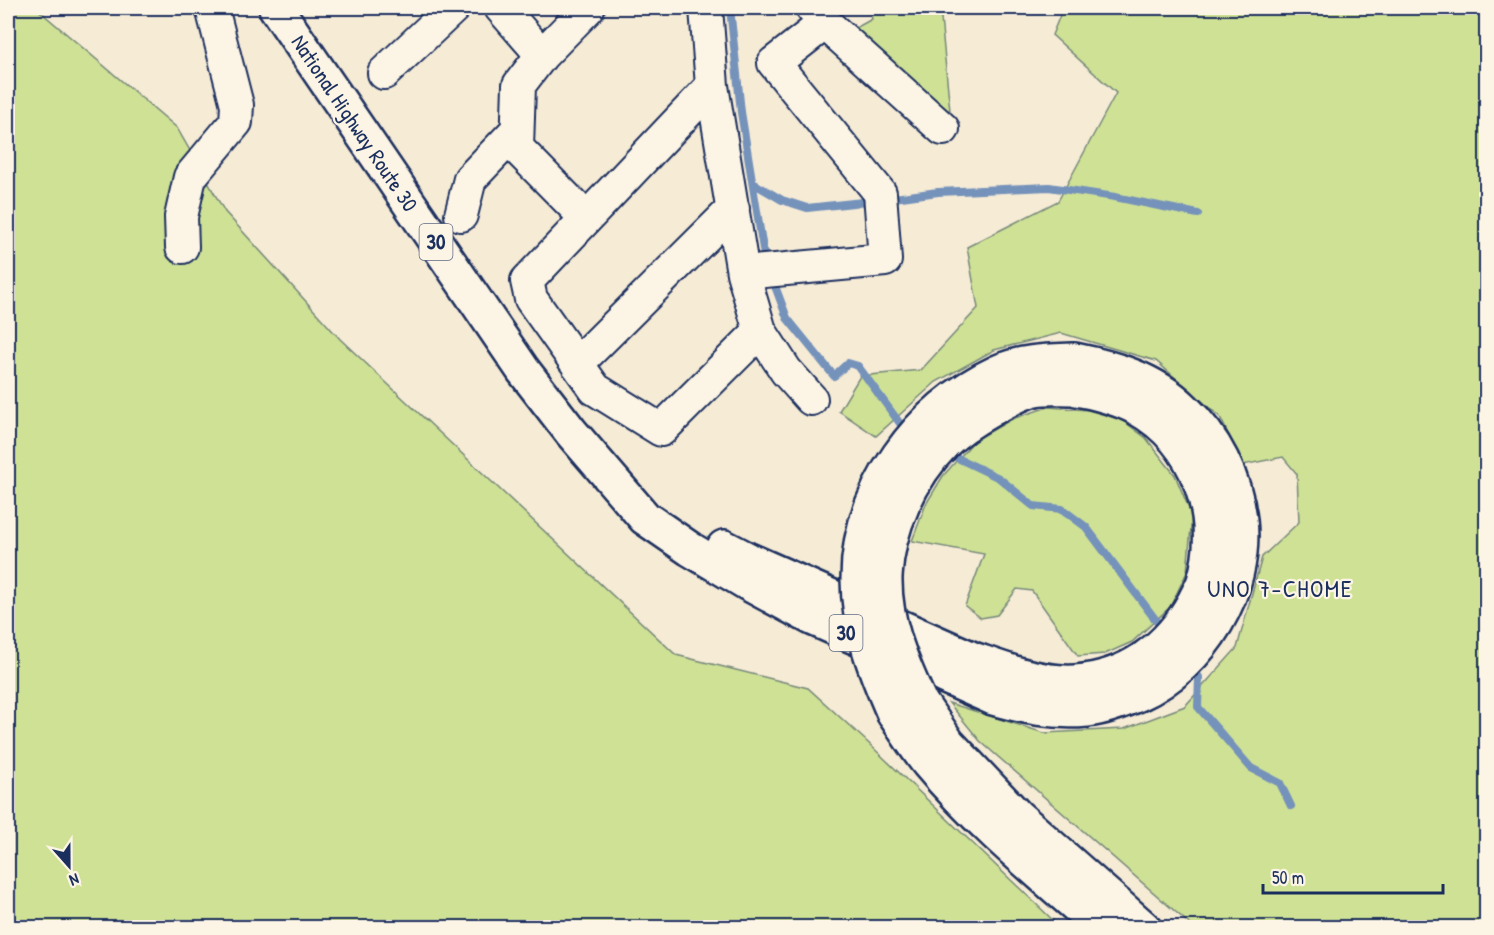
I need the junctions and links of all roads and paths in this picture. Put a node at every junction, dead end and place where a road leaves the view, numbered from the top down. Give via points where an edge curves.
1 (212, 8) edge
2 (276, 8) edge
3 (453, 8) edge
4 (501, 8) edge
5 (588, 8) edge
6 (706, 8) edge
7 (819, 15) edge
8 (542, 55) junction
9 (384, 73) dead end
10 (712, 86) junction
11 (943, 129) dead end
12 (517, 130) junction
13 (733, 208) junction
14 (461, 215) dead end
15 (586, 219) junction
16 (182, 247) dead end
17 (761, 271) junction
18 (760, 331) junction
19 (577, 364) junction
20 (1073, 374) junction
21 (811, 399) dead end
22 (1112, 689) junction
23 (907, 707) junction
24 (1102, 927) edge
25 (1144, 927) edge

1 - 16 street via 237,105 236,122 190,177 181,217
2 - 22 highway, National Highway Route 30 / 30 via 523,370 605,470 749,560 973,659 1009,672
3 - 9 street
4 - 8 street
5 - 8 street
6 - 10 street
7 - 11 street
7 - 17 street via 774,63 880,198 885,260
8 - 12 street via 519,85
10 - 13 street
10 - 15 street
12 - 14 street via 470,179
12 - 15 street via 517,148
13 - 17 street
13 - 19 street
15 - 19 street via 527,281 531,299
17 - 18 street
18 - 19 street via 661,430 595,389
18 - 21 street via 786,371
20 - 22 highway, National Highway Route 30 / 30 via 1102,394 1137,407 1179,443 1194,466 1210,523 1203,583 1186,616 1163,645 1130,667
20 - 22 highway, National Highway Route 30 / 30 via 1109,367 1138,378 1183,407 1220,454 1240,521 1239,556 1232,585 1220,616 1201,646 1179,669 1151,688
20 - 23 highway, National Highway Route 30 / 30, bridge via 1005,401 970,421 923,468 905,500 892,536 885,577 889,620 903,665
23 - 24 highway, National Highway Route 30 / 30 via 927,761 1003,842
23 - 25 highway, National Highway Route 30 / 30 via 948,743 1018,817

